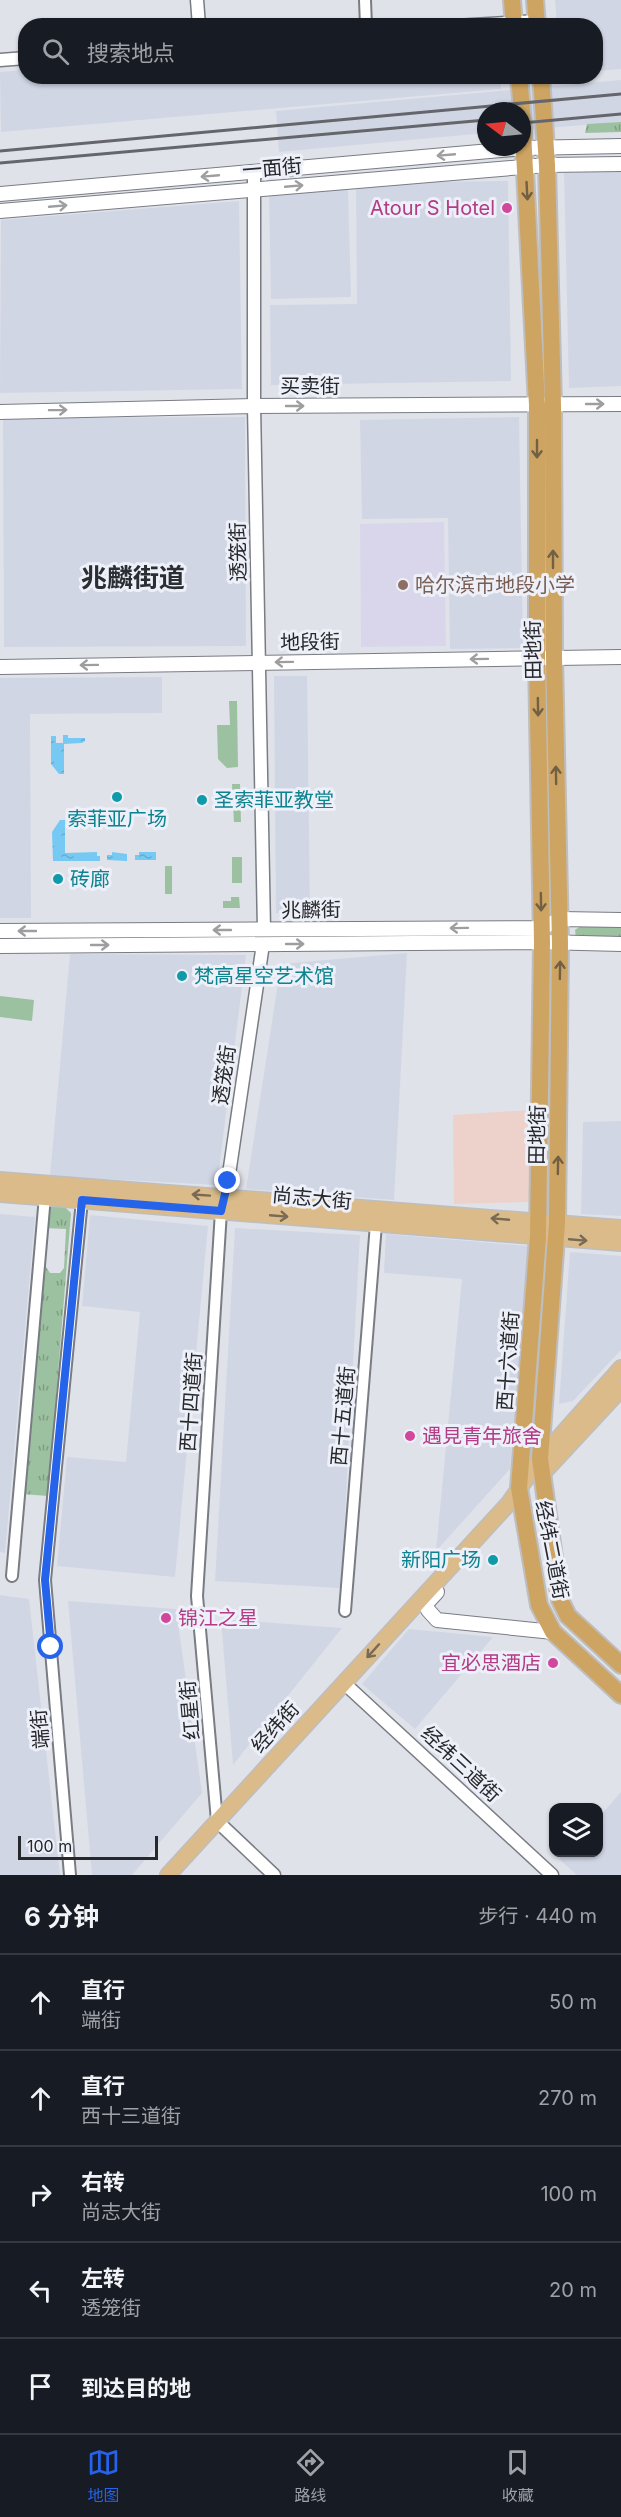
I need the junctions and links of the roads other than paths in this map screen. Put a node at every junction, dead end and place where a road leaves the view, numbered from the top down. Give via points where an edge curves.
1 (197, 0) edge
2 (364, 0) edge
3 (512, 0) edge
4 (535, 0) edge
5 (198, 18) edge
6 (365, 18) edge
7 (514, 18) edge
8 (537, 18) edge
9 (18, 59) edge
10 (0, 60) edge
11 (520, 84) edge
12 (542, 84) edge
13 (521, 102) edge
14 (621, 146) edge
15 (546, 147) junction
16 (531, 148) edge
17 (477, 152) edge
18 (525, 156) edge
19 (621, 164) edge
20 (547, 165) junction
21 (526, 167) junction
22 (254, 172) junction
23 (254, 189) junction
24 (0, 194) edge
25 (0, 211) edge
26 (621, 404) edge
27 (545, 405) junction
28 (254, 406) junction
29 (0, 412) edge
30 (621, 657) edge
31 (545, 658) junction
32 (260, 662) junction
33 (0, 667) edge
34 (560, 919) junction
35 (621, 920) edge
36 (0, 931) edge
37 (542, 935) junction
38 (263, 937) junction
39 (561, 944) junction
40 (621, 944) edge
41 (0, 946) edge
42 (0, 1180) edge
43 (0, 1194) edge
44 (45, 1196) junction
45 (82, 1200) junction
46 (222, 1204) junction
47 (376, 1224) junction
48 (621, 1228) edge
49 (539, 1229) junction
50 (556, 1231) junction
51 (621, 1243) edge
52 (621, 1368) edge
53 (621, 1389) edge
54 (541, 1466) junction
55 (519, 1488) junction
56 (508, 1503) junction
57 (12, 1576) dead end
58 (197, 1596) joint
59 (345, 1611) dead end
60 (552, 1632) junction
61 (621, 1665) edge
62 (344, 1683) junction
63 (621, 1695) edge
64 (217, 1821) junction
65 (70, 1875) edge
66 (168, 1875) edge
67 (274, 1875) edge
68 (552, 1875) edge

1 - 5 street
2 - 6 street
3 - 7 highway
4 - 8 highway
9 - 10 street
11 - 13 highway, 田地街
12 - 15 highway, 田地街
14 - 15 main road, 一面街
15 - 16 main road, 一面街
15 - 20 highway, 田地街
17 -> 22 main road, 一面街
18 - 21 highway, 田地街
19 - 20 main road, 一面街
20 - 21 main road, 一面街
20 - 27 highway, 田地街
23 -> 21 main road, 一面街
21 -> 27 highway, 田地街
22 - 23 street, 透笼街
22 -> 24 main road, 一面街
25 -> 23 main road, 一面街
23 - 28 street, 透笼街
27 -> 26 main road, 买卖街
28 -> 27 main road, 买卖街
27 - 31 highway, 田地街
29 -> 28 main road, 买卖街
28 - 32 street, 透笼街
30 - 31 main road, 地段街
31 -> 32 main road, 地段街
34 -> 31 highway, 田地街
31 -> 37 highway, 田地街
32 -> 33 main road, 地段街
32 - 38 street, 透笼街
34 - 35 main road, 兆麟街
34 - 37 main road, 兆麟街
34 - 39 highway, 田地街
38 -> 36 main road, 兆麟街
37 - 38 main road, 兆麟街
37 - 39 main road, 兆麟街
37 - 49 highway, 田地街
41 -> 38 main road, 兆麟街
38 - 46 street, 透笼街
39 - 40 main road, 兆麟街
50 -> 39 highway, 田地街
46 -> 42 main road, 尚志大街
43 - 44 main road, 尚志大街
44 - 45 main road, 尚志大街
44 - 57 street
45 - 46 main road, 尚志大街
45 - 65 street, 端街 via 45,1580
46 -> 47 main road, 尚志大街
49 -> 46 main road, 尚志大街
46 - 58 street, 西十四道街
47 - 49 main road, 尚志大街
47 - 59 street, 西十五道街
48 - 50 main road, 尚志大街
49 - 50 main road, 尚志大街
49 - 55 highway, 西十六道街
50 -> 51 main road, 尚志大街
50 - 54 highway, 西十六道街
52 - 54 main road
53 - 54 main road
54 - 55 main road, 经纬街
54 - 61 highway, 经纬二道街 via 560,1600 568,1616
55 - 56 main road, 经纬街
55 - 60 highway, 经纬二道街 via 539,1605
56 - 60 main road via 507,1514 426,1604 428,1610 437,1620
56 -> 62 main road, 经纬街
58 - 64 street, 红星街
60 - 63 highway, 经纬二道街
62 - 64 main road, 经纬街
62 - 68 street, 经纬三道街
64 - 66 main road, 经纬街
64 - 67 street

